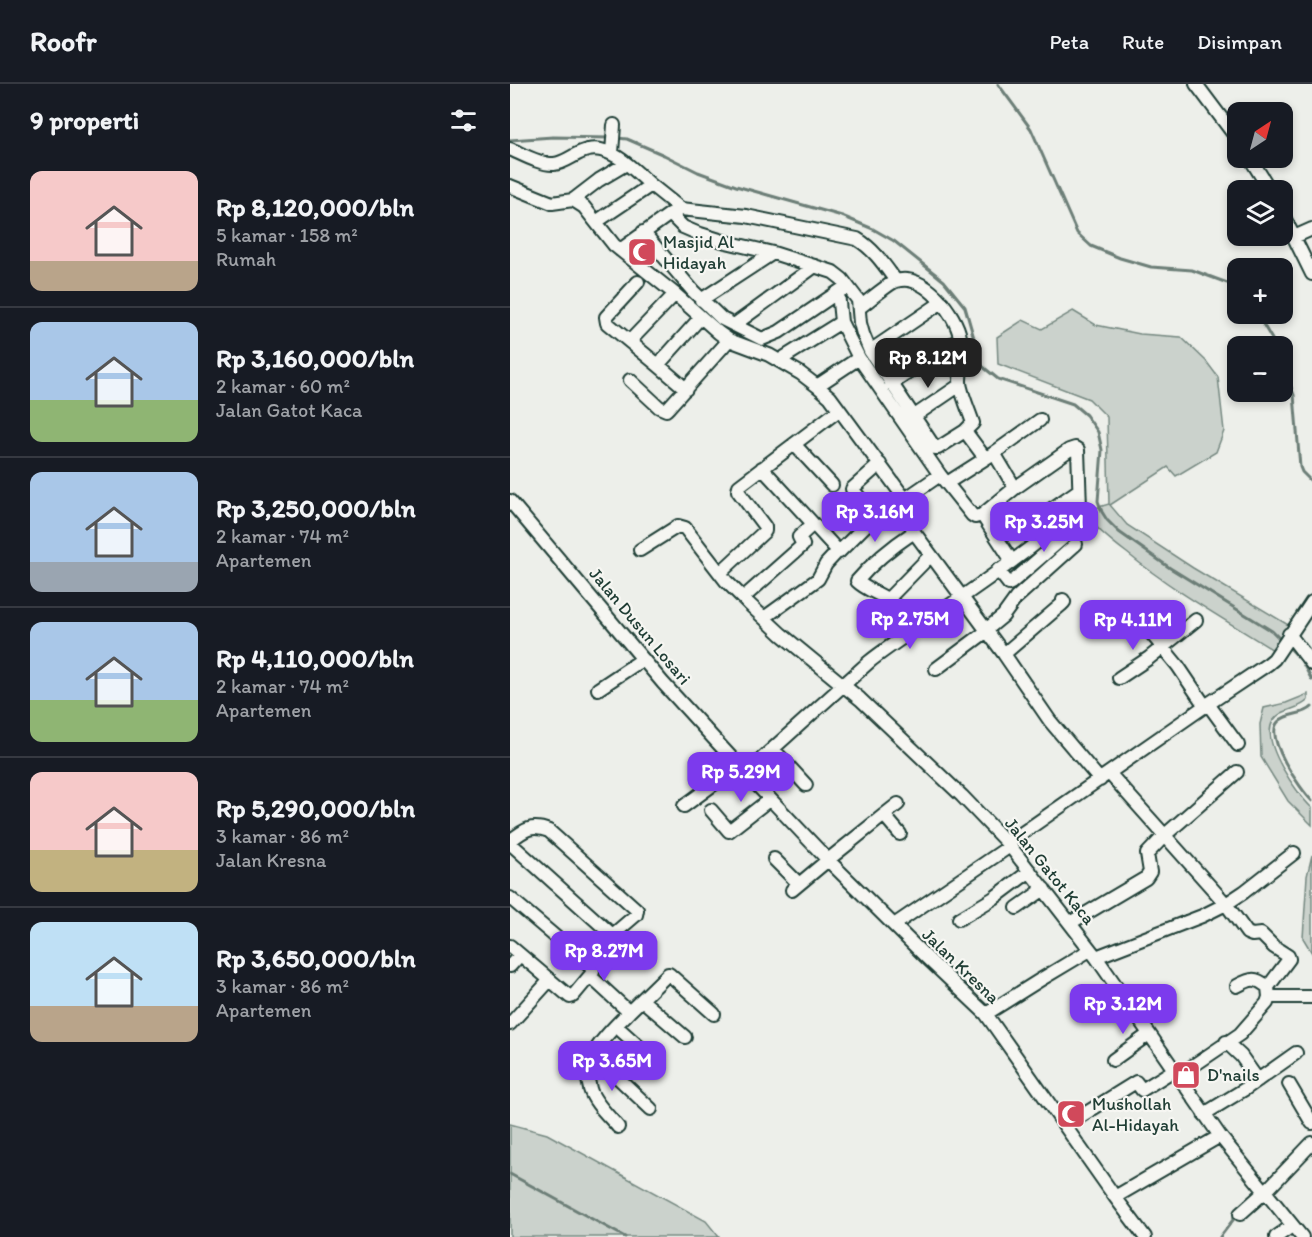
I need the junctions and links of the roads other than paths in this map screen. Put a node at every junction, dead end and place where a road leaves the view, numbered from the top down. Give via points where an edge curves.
1 (1196, 84) edge
2 (1227, 125) edge
3 (614, 128) dead end
4 (510, 149) edge
5 (612, 150) junction
6 (626, 164) junction
7 (651, 185) junction
8 (510, 186) edge
9 (573, 200) junction
10 (676, 212) junction
11 (596, 222) junction
12 (1312, 228) edge
13 (643, 232) junction
14 (1294, 237) joint
15 (620, 250) junction
16 (773, 253) junction
17 (815, 266) junction
18 (1312, 274) edge
19 (896, 281) junction
20 (638, 282) dead end
21 (843, 289) junction
22 (675, 294) junction
23 (701, 300) junction
24 (942, 302) junction
25 (859, 308) junction
26 (701, 317) junction
27 (841, 322) junction
28 (734, 325) junction
29 (960, 339) junction
30 (729, 340) junction
31 (630, 341) junction
32 (870, 351) junction
33 (859, 358) junction
34 (780, 360) junction
35 (658, 364) junction
36 (630, 380) dead end
37 (891, 384) junction
38 (960, 385) junction
39 (818, 386) junction
40 (686, 389) junction
41 (839, 410) junction
42 (913, 417) junction
43 (1040, 420) dead end
44 (965, 431) junction
45 (794, 444) junction
46 (989, 455) junction
47 (880, 464) junction
48 (762, 468) junction
49 (944, 479) junction
50 (832, 485) dead end
51 (1015, 488) junction
52 (1078, 490) junction
53 (905, 499) junction
54 (510, 501) edge
55 (999, 501) junction
56 (982, 515) junction
57 (1062, 522) junction
58 (813, 524) junction
59 (914, 532) junction
60 (1076, 544) dead end
61 (640, 550) dead end
62 (838, 551) junction
63 (931, 555) junction
64 (1012, 561) junction
65 (998, 570) junction
66 (720, 573) junction
67 (962, 596) junction
68 (743, 598) junction
69 (888, 600) junction
70 (1063, 600) dead end
71 (1312, 604) edge
72 (764, 618) junction
73 (1196, 620) dead end
74 (1141, 621) dead end
75 (914, 630) junction
76 (986, 630) junction
77 (1288, 636) junction
78 (1163, 647) junction
79 (1004, 654) junction
80 (644, 659) junction
81 (1312, 664) edge
82 (936, 669) dead end
83 (1119, 678) dead end
84 (843, 685) junction
85 (598, 689) dead end
86 (1207, 705) junction
87 (1238, 745) dead end
88 (772, 749) junction
89 (742, 769) junction
90 (1237, 771) dead end
91 (1104, 777) junction
92 (806, 785) dead end
93 (770, 799) junction
94 (898, 804) dead end
95 (684, 806) dead end
96 (711, 810) dead end
97 (884, 815) junction
98 (900, 834) dead end
99 (1165, 835) junction
100 (510, 842) edge
101 (1009, 845) junction
102 (1294, 853) dead end
103 (774, 859) dead end
104 (828, 860) junction
105 (1030, 871) junction
106 (1044, 889) junction
107 (510, 898) edge
108 (1226, 904) junction
109 (1017, 908) dead end
110 (959, 919) dead end
111 (1070, 923) junction
112 (894, 925) junction
113 (515, 951) edge
114 (1093, 954) junction
115 (510, 966) edge
116 (590, 976) junction
117 (549, 981) junction
118 (1237, 986) dead end
119 (1269, 992) junction
120 (1312, 997) edge
121 (642, 1000) junction
122 (629, 1012) junction
123 (714, 1014) dead end
124 (986, 1014) junction
125 (510, 1024) edge
126 (616, 1026) junction
127 (1149, 1034) junction
128 (685, 1037) dead end
129 (1226, 1042) junction
130 (1296, 1053) dead end
131 (593, 1054) junction
132 (1113, 1060) dead end
133 (655, 1061) dead end
134 (1176, 1073) junction
135 (1258, 1080) junction
136 (1289, 1084) dead end
137 (651, 1108) dead end
138 (1204, 1114) junction
139 (1312, 1123) edge
140 (1065, 1126) junction
141 (618, 1127) dead end
142 (1220, 1136) junction
143 (1312, 1143) edge
144 (1264, 1190) junction
145 (1114, 1197) junction
146 (1240, 1214) dead end
147 (1292, 1226) junction
148 (1144, 1237) edge
149 (1276, 1237) edge
150 (1302, 1237) edge

1 - 2 street
3 - 5 street
4 - 5 street via 551,165 588,150
5 - 6 street
6 - 7 street
6 - 9 street
7 - 10 street
7 - 11 street
8 - 9 street via 552,203
9 - 11 street
10 - 13 street
10 - 16 street via 683,227 697,233
10 - 19 street via 746,216 857,239 875,253
11 - 15 street
12 - 14 street
13 - 15 street
13 - 23 street
14 - 18 street
15 - 22 street
16 - 17 street
16 - 23 street
17 - 21 street via 833,272
17 - 28 street
19 - 24 street via 917,283
19 - 25 street
20 - 31 street via 605,320
21 - 25 street via 858,300
21 - 27 street
21 - 28 street via 762,339
22 - 26 street
22 - 31 street
23 - 28 street
24 - 29 street
24 - 32 street
25 - 32 street
26 - 30 street
26 - 35 street
27 - 33 street
27 - 34 street
29 - 37 street
29 - 38 street
30 - 34 street
30 - 40 street
31 - 35 street
32 - 37 street
33 - 39 street
33 - 49 street
34 - 39 street
35 - 40 street
36 - 40 street via 666,410
37 - 42 street
38 - 42 street
38 - 44 street via 973,423
39 - 41 street
41 - 45 street
41 - 47 street
42 - 44 street via 935,448
43 - 46 street
44 - 46 street
45 - 48 street
45 - 50 street
46 - 49 street
46 - 51 street
47 - 53 street
47 - 62 street via 852,489 875,516
48 - 58 street
48 - 66 street via 737,489 765,531
49 - 53 street
49 - 56 street via 972,515
51 - 52 street via 1074,448 1078,450
51 - 55 street
52 - 55 street via 1020,530
52 - 57 street via 1080,508
53 - 59 street via 904,510
54 - 80 street, Jalan Dusun Losari
55 - 56 street
56 - 64 street
57 - 64 street
57 - 65 street via 1070,532 1011,583
58 - 62 street
58 - 68 street via 799,537 803,544
59 - 63 street
59 - 69 street via 857,580
60 - 76 street
61 - 66 street, Jalan Gatot Kaca via 681,525
62 - 72 street via 818,579
63 - 67 street
63 - 69 street
64 - 65 street
65 - 67 street
66 - 68 street, Jalan Gatot Kaca
67 - 75 street
67 - 76 street
68 - 72 street, Jalan Gatot Kaca
69 - 75 street
70 - 79 street
71 - 77 street
72 - 84 street, Jalan Gatot Kaca
73 - 78 street
74 - 78 street
75 - 84 street
76 - 79 street
76 - 82 street
77 - 81 street
77 - 86 street via 1274,659
78 - 83 street
78 - 86 street
79 - 91 street via 1050,721
80 - 85 street
80 - 89 street, Jalan Dusun Losari
84 - 88 street
84 - 101 street, Jalan Gatot Kaca
86 - 87 street
86 - 91 street
88 - 89 street
88 - 92 street
89 - 93 street, Jalan Kresna
89 - 95 street
90 - 99 street
91 - 99 street
91 - 101 street
93 - 96 street via 729,831
93 - 104 street, Jalan Kresna
94 - 97 street
97 - 98 street
97 - 104 street
99 - 108 street
99 - 111 street via 1147,854 1146,878
100 - 100 street via 610,933 636,915 637,910 549,831 532,828
101 - 105 street, Jalan Gatot Kaca
101 - 112 street
102 - 108 street
103 - 104 street via 796,887
104 - 112 street, Jalan Kresna
105 - 106 street, Jalan Gatot Kaca
105 - 110 street
106 - 109 street
106 - 111 street, Jalan Gatot Kaca
107 - 116 street via 593,969
108 - 114 street
108 - 119 street via 1247,933 1261,934 1288,956
111 - 114 street, Jalan Gatot Kaca
112 - 124 street, Jalan Kresna
113 - 115 street
113 - 117 street
114 - 124 street via 1040,980
114 - 127 street, Jalan Gatot Kaca
116 - 117 street via 572,997
116 - 122 street
117 - 125 street
118 - 119 street via 1254,979
119 - 120 street
119 - 129 street via 1260,1012
121 - 122 street
121 - 123 street via 669,974
121 - 128 street
122 - 126 street
124 - 140 street, Jalan Kresna
126 - 131 street
126 - 133 street
127 - 132 street
127 - 134 street, Jalan Gatot Kaca
129 - 134 street
129 - 135 street
130 - 135 street
131 - 137 street
131 - 141 street via 588,1073 590,1090
134 - 138 street, Jalan Gatot Kaca
134 - 140 street via 1142,1090 1136,1082
135 - 138 street
136 - 139 street
138 - 142 street, Jalan Gatot Kaca
140 - 145 street, Jalan Kresna
142 - 144 street, Jalan Gatot Kaca
142 - 145 street
143 - 144 street
144 - 146 street
144 - 147 street, Jalan Gatot Kaca
145 - 148 street, Jalan Kresna
147 - 149 street
147 - 150 street, Jalan Gatot Kaca

